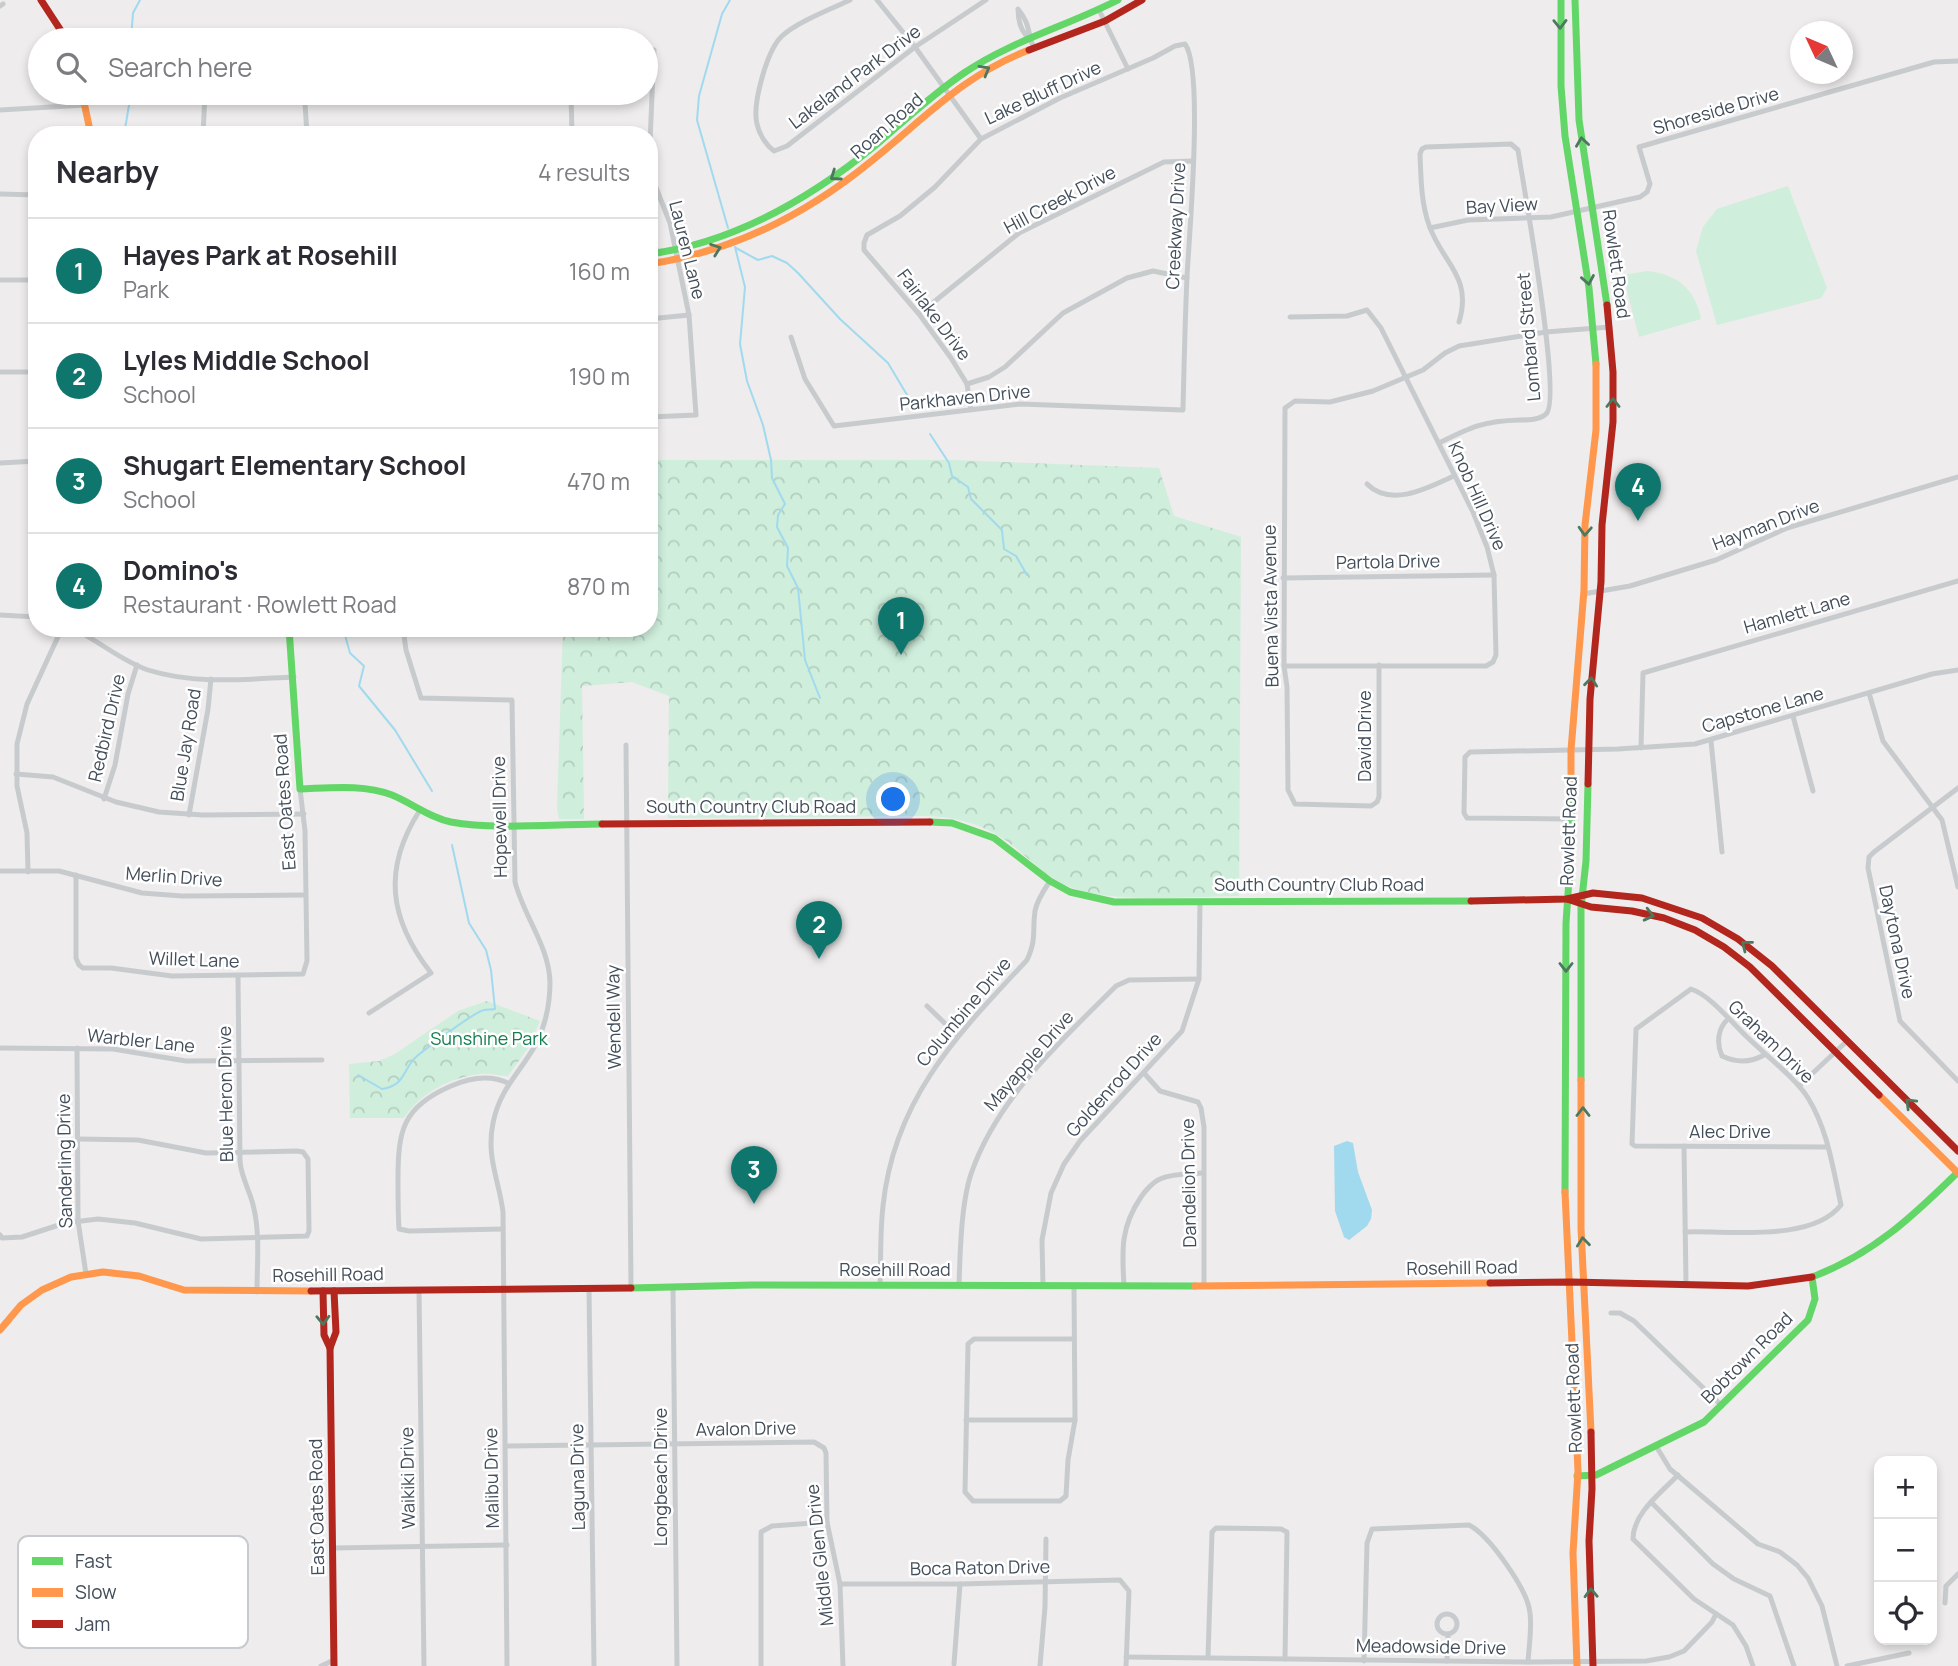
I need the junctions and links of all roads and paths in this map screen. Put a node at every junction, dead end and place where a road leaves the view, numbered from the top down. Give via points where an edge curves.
1 (41, 0) edge
2 (849, 0) edge
3 (877, 0) edge
4 (986, 0) edge
5 (1014, 0) edge
6 (1118, 0) edge
7 (1142, 0) edge
8 (1561, 0) edge
9 (1575, 0) edge
10 (1099, 10) junction
11 (1105, 21) junction
12 (59, 28) edge
13 (1030, 39) junction
14 (1185, 44) joint
15 (915, 47) junction
16 (1034, 49) junction
17 (1958, 61) edge
18 (1128, 69) junction
19 (1577, 85) junction
20 (1561, 86) junction
21 (947, 90) junction
22 (71, 105) edge
23 (85, 105) edge
24 (204, 105) edge
25 (305, 105) edge
26 (571, 105) edge
27 (652, 105) edge
28 (0, 110) edge
29 (89, 126) edge
30 (203, 126) edge
31 (306, 126) edge
32 (572, 126) edge
33 (651, 126) edge
34 (981, 139) junction
35 (1194, 161) junction
36 (658, 193) edge
37 (0, 194) edge
38 (28, 195) edge
39 (1592, 209) junction
40 (1576, 213) junction
41 (1529, 220) junction
42 (1430, 228) junction
43 (864, 243) joint
44 (675, 251) junction
45 (658, 253) edge
46 (677, 261) junction
47 (658, 263) edge
48 (1187, 278) junction
49 (0, 280) edge
50 (28, 280) edge
51 (919, 314) junction
52 (689, 315) junction
53 (1290, 317) dead end
54 (658, 318) edge
55 (1459, 322) dead end
56 (1594, 327) junction
57 (1610, 327) junction
58 (1546, 332) junction
59 (791, 337) dead end
60 (0, 372) edge
61 (28, 372) edge
62 (1406, 378) junction
63 (967, 384) junction
64 (1183, 410) joint
65 (971, 411) junction
66 (658, 417) edge
67 (1612, 426) junction
68 (1596, 430) junction
69 (1439, 443) junction
70 (28, 461) edge
71 (0, 463) edge
72 (1454, 477) junction
73 (1958, 477) edge
74 (1367, 484) dead end
75 (1587, 509) junction
76 (1603, 510) junction
77 (1494, 575) junction
78 (1283, 578) junction
79 (1958, 580) edge
80 (1600, 593) junction
81 (1583, 594) junction
82 (0, 615) edge
83 (28, 617) edge
84 (58, 637) edge
85 (88, 637) edge
86 (290, 637) edge
87 (404, 637) edge
88 (137, 665) junction
89 (1379, 665) junction
90 (1283, 666) junction
91 (1958, 670) edge
92 (294, 677) junction
93 (211, 679) junction
94 (1869, 693) junction
95 (1793, 716) junction
96 (1711, 741) junction
97 (626, 745) dead end
98 (1640, 748) junction
99 (1572, 750) junction
100 (1587, 750) junction
101 (16, 774) junction
102 (1958, 788) edge
103 (300, 789) junction
104 (1813, 791) dead end
105 (104, 799) junction
106 (1291, 800) joint
107 (1932, 807) junction
108 (420, 810) junction
109 (303, 814) junction
110 (189, 815) junction
111 (1571, 819) junction
112 (626, 823) junction
113 (513, 825) junction
114 (1722, 852) dead end
115 (0, 871) edge
116 (28, 872) junction
117 (76, 875) junction
118 (1050, 881) junction
119 (1958, 887) edge
120 (1582, 892) junction
121 (305, 895) junction
122 (1567, 899) junction
123 (1200, 901) junction
124 (1581, 907) junction
125 (1766, 961) junction
126 (1755, 972) junction
127 (303, 974) joint
128 (238, 976) junction
129 (1199, 979) junction
130 (927, 1006) dead end
131 (369, 1013) dead end
132 (1728, 1019) junction
133 (958, 1036) junction
134 (1847, 1041) junction
135 (0, 1048) edge
136 (77, 1048) junction
137 (1836, 1051) junction
138 (1764, 1055) junction
139 (240, 1060) junction
140 (322, 1060) dead end
141 (1144, 1073) junction
142 (1958, 1081) edge
143 (508, 1083) junction
144 (1799, 1086) junction
145 (78, 1139) junction
146 (1632, 1144) joint
147 (1684, 1146) junction
148 (1829, 1147) junction
149 (1958, 1151) edge
150 (240, 1153) junction
151 (1958, 1172) edge
152 (1203, 1173) junction
153 (1566, 1180) junction
154 (1583, 1181) junction
155 (78, 1221) junction
156 (503, 1229) junction
157 (1685, 1232) junction
158 (0, 1234) edge
159 (257, 1237) junction
160 (86, 1274) junction
161 (1812, 1277) junction
162 (1571, 1282) junction
163 (1585, 1284) junction
164 (1686, 1284) junction
165 (880, 1286) junction
166 (959, 1286) junction
167 (1043, 1286) junction
168 (1074, 1286) junction
169 (1124, 1286) junction
170 (1204, 1286) junction
171 (631, 1288) junction
172 (674, 1288) junction
173 (504, 1289) junction
174 (589, 1289) junction
175 (419, 1290) junction
176 (334, 1291) junction
177 (257, 1292) junction
178 (323, 1292) junction
179 (1611, 1314) dead end
180 (0, 1330) edge
181 (1074, 1339) junction
182 (330, 1348) junction
183 (1722, 1406) junction
184 (966, 1420) junction
185 (1075, 1420) junction
186 (592, 1445) junction
187 (674, 1445) junction
188 (819, 1445) joint
189 (506, 1446) junction
190 (1656, 1446) junction
191 (1591, 1475) junction
192 (1678, 1475) junction
193 (1577, 1476) junction
194 (1651, 1503) junction
195 (827, 1522) junction
196 (1046, 1539) dead end
197 (507, 1545) junction
198 (423, 1546) junction
199 (333, 1548) junction
200 (1958, 1574) edge
201 (1046, 1581) junction
202 (840, 1584) junction
203 (960, 1584) junction
204 (1945, 1603) dead end
205 (1716, 1614) junction
206 (1448, 1634) dead end
207 (1909, 1653) dead end
208 (1126, 1657) junction
209 (1208, 1657) junction
210 (1285, 1659) junction
211 (1364, 1661) junction
212 (1447, 1661) junction
213 (1528, 1662) junction
214 (334, 1663) edge
215 (1593, 1663) edge
216 (1641, 1663) edge
217 (954, 1664) edge
218 (1577, 1664) edge
219 (321, 1666) edge
220 (424, 1666) edge
221 (507, 1666) edge
222 (594, 1666) edge
223 (677, 1666) edge
224 (761, 1666) edge
225 (843, 1666) edge
226 (1040, 1666) edge
227 (1126, 1666) edge
228 (1753, 1666) edge
229 (1794, 1666) edge
230 (1837, 1666) edge
231 (1847, 1666) edge

1 - 12 street
2 - 15 street, Lakeland Park Drive via 781,37 767,62 757,124 774,151 787,146
3 - 15 street
4 - 15 street, Lakeland Park Drive
5 - 13 street via 1026,18
6 - 10 street, Roan Road
7 - 11 street, Roan Road
8 -> 20 street, Rowlett Road
9 - 19 street, Rowlett Road
10 - 11 street
10 - 13 street, Roan Road
11 - 16 street, Roan Road
11 - 18 street
13 - 16 street
13 - 21 street, Roan Road via 989,56
14 - 18 street, Lake Bluff Drive
14 - 35 street, Creekway Drive via 1193,73
15 - 21 street
21 -> 16 street, Roan Road
17 - 39 street, Shoreside Drive via 1934,62 1639,147 1650,184 1647,192
18 - 34 street, Lake Bluff Drive
19 - 20 street
39 -> 19 street, Rowlett Road
20 - 40 street, Rowlett Road
21 - 34 street
21 -> 44 street, Roan Road via 823,184 744,227
46 -> 21 street, Roan Road via 724,246 810,205 870,163
22 - 28 street
23 - 29 street
24 - 30 street
25 - 31 street
26 - 32 street
27 - 33 street, Lauren Lane
34 - 43 street, Lake Bluff Drive via 935,187 900,216 867,235
35 - 48 street, Creekway Drive
35 - 51 street, Hill Creek Drive via 1164,162 1019,233
36 - 44 street, Lauren Lane
37 - 38 street
39 - 40 street, Shoreside Drive
39 - 57 street, Rowlett Road
40 - 41 street, Bay View
40 -> 56 street, Rowlett Road
41 - 42 street, Bay View via 1468,220
41 - 42 street, Lombard Street via 1515,146 1426,147 1422,149 1421,176
41 - 58 street, Lombard Street
42 - 55 street via 1461,283 1464,306
43 - 51 street, Fairlake Drive via 864,250
44 - 45 street, Roan Road
44 - 46 street, Lauren Lane
46 - 47 street, Roan Road
46 - 52 street, Lauren Lane
48 - 63 street via 1153,271 1127,278 1063,313 1005,367
48 - 64 street, Creekway Drive
49 - 50 street
51 - 63 street, Fairlake Drive
52 - 54 street
52 - 66 street, Lauren Lane via 696,415
53 - 62 street, Knob Hill Drive via 1347,316 1367,310
56 - 57 street
56 - 58 street
56 - 68 street, Rowlett Road
67 -> 57 street, Rowlett Road
58 - 62 street via 1459,346
58 - 69 street, Lombard Street via 1552,396 1546,415 1483,423
59 - 65 street, Parkhaven Drive via 805,379 834,426
60 - 61 street
62 - 69 street, Knob Hill Drive
62 - 78 street, Buena Vista Avenue via 1345,399 1295,401 1284,411
63 - 65 street, Fairlake Drive
64 - 65 street, Parkhaven Drive via 1020,404
67 - 68 street
67 - 76 street, Rowlett Road
68 - 75 street, Rowlett Road
69 - 72 street, Knob Hill Drive
70 - 71 street
72 - 74 street via 1426,489 1389,496
72 - 77 street, Knob Hill Drive via 1487,547
73 - 80 street, Hayman Drive via 1787,528 1724,558
75 - 76 street
75 -> 81 street, Rowlett Road
76 - 80 street, Rowlett Road
77 - 78 street, Partola Drive
77 - 89 street, Knob Hill Drive via 1493,662 1486,667
78 - 90 street, Buena Vista Avenue
79 - 98 street, Hamlett Lane via 1643,673
80 - 81 street, Hayman Drive
100 -> 80 street, Rowlett Road
81 - 99 street, Rowlett Road
82 - 83 street
84 - 101 street via 22,717
85 - 88 street
86 - 92 street, East Oates Road
87 - 113 street, Hopewell Drive via 421,698 512,700
88 - 93 street via 174,676
88 - 105 street, Redbird Drive
89 - 90 street, Knob Hill Drive
89 - 106 street, David Drive via 1377,802 1340,806
90 - 106 street, Buena Vista Avenue
91 - 94 street, Capstone Lane
92 - 93 street
92 - 103 street, East Oates Road
93 - 110 street, Blue Jay Road
94 - 95 street, Capstone Lane
94 - 107 street via 1883,741
95 - 96 street, Capstone Lane
95 - 104 street
96 - 98 street, Capstone Lane
96 - 114 street
97 - 112 street, Wendell Way
98 - 100 street, Capstone Lane
99 - 100 street, Capstone Lane
99 - 111 street, Rowlett Road
99 - 111 street, Capstone Lane via 1470,752 1465,757 1464,813 1467,818
100 - 120 street, Rowlett Road
101 - 105 street via 53,777
101 - 116 street via 27,833
102 - 107 street
103 - 108 street, South Country Club Road via 362,788 392,795
103 - 109 street, East Oates Road
105 - 110 street
107 - 119 street via 1947,834
107 - 142 street, Daytona Drive via 1874,852 1868,868 1900,1021
108 - 113 street, South Country Club Road via 467,825
108 - 131 street via 402,843 394,888 407,937 431,973
109 - 110 street
109 - 121 street, East Oates Road
111 - 122 street, Rowlett Road
112 - 113 street, South Country Club Road
112 - 118 street, South Country Club Road via 952,824 994,838
112 - 171 street, Wendell Way
113 - 143 street, Hopewell Drive via 515,882 544,951 550,984 540,1036
115 - 116 street, Merlin Drive
116 - 117 street, Merlin Drive
117 - 121 street, Merlin Drive via 142,893
117 - 128 street, Willet Lane via 76,958 83,968
118 - 123 street, South Country Club Road via 1070,892 1114,902
118 - 133 street, Columbine Drive via 1035,909 1034,945 1027,960
120 - 122 street, South Country Club Road
120 - 124 street, Rowlett Road
125 -> 120 street, South Country Club Road via 1719,926 1676,906
121 - 127 street, East Oates Road via 307,961
122 - 123 street, South Country Club Road
122 - 124 street
122 -> 153 street, Rowlett Road
123 - 129 street, Goldenrod Drive
124 -> 126 street via 1631,911 1673,922 1729,949
154 -> 124 street, Rowlett Road
125 - 126 street
125 - 134 street, South Country Club Road
126 - 137 street
127 - 128 street, Willet Lane
128 - 139 street, Blue Heron Drive
129 - 141 street, Goldenrod Drive via 1182,1031
129 - 166 street, Mayapple Drive via 1129,981 1116,986 1017,1091 989,1129 970,1177
130 - 133 street
132 - 138 street, Graham Drive
132 - 138 street via 1720,1030 1722,1056 1740,1061
132 - 146 street, Graham Drive via 1691,989 1636,1029
133 - 165 street, Columbine Drive via 919,1090 892,1157 883,1205
134 - 137 street
149 -> 134 street, South Country Club Road
135 - 136 street, Warbler Lane
136 - 139 street, Warbler Lane via 125,1050 172,1060
136 - 145 street, Sanderling Drive
137 - 144 street
137 - 151 street
138 - 144 street, Graham Drive
139 - 140 street, Warbler Lane
139 - 150 street, Blue Heron Drive
141 - 152 street, Dandelion Drive via 1160,1091 1198,1102
141 - 167 street, Goldenrod Drive via 1064,1164 1051,1193 1042,1240
143 - 156 street, Hopewell Drive via 493,1121 491,1144
143 - 156 street via 488,1078 466,1080 426,1098 401,1132 398,1148 399,1229
144 - 148 street, Graham Drive
145 - 150 street via 138,1140 197,1152
145 - 155 street, Sanderling Drive
146 - 147 street, Alec Drive
147 - 148 street, Alec Drive
147 - 157 street
148 - 157 street, Graham Drive via 1841,1205 1828,1218 1777,1231
150 - 159 street, Blue Heron Drive
150 - 159 street via 297,1151 308,1159 307,1236
151 - 161 street via 1871,1251
152 - 169 street via 1158,1180 1130,1212 1124,1228
152 - 170 street, Dandelion Drive
153 - 154 street
153 - 162 street, Rowlett Road
163 -> 154 street, Rowlett Road
155 - 158 street via 22,1237 2,1238
155 - 159 street via 117,1220 201,1239
155 - 160 street, Sanderling Drive
156 - 173 street, Hopewell Drive
157 - 164 street
159 - 177 street, Blue Heron Drive
160 - 177 street, Rosehill Road via 122,1273 184,1290
160 - 180 street, Rosehill Road via 31,1297
161 - 164 street, Rosehill Road via 1748,1286
161 - 183 street, Bobtown Road via 1816,1296 1808,1320
162 - 163 street, Rosehill Road
162 - 170 street, Rosehill Road
162 - 193 street, Rowlett Road
163 - 164 street, Rosehill Road
163 - 191 street, Rowlett Road
165 - 166 street, Rosehill Road
165 - 172 street, Rosehill Road
166 - 167 street, Rosehill Road
167 - 168 street, Rosehill Road
168 - 169 street, Rosehill Road
168 - 181 street
169 - 170 street, Rosehill Road
171 - 172 street, Rosehill Road
171 - 174 street, Rosehill Road
172 - 187 street, Longbeach Drive
173 - 174 street, Rosehill Road
173 - 175 street, Rosehill Road
173 - 189 street, Malibu Drive
174 - 186 street, Laguna Drive
175 - 176 street, Rosehill Road
175 - 198 street, Waikiki Drive
176 - 178 street, Rosehill Road
176 - 182 street, East Oates Road via 336,1332
177 - 178 street, Rosehill Road
178 -> 182 street, East Oates Road via 324,1335
179 - 183 street via 1620,1313 1634,1321
181 - 184 street via 969,1342
181 - 185 street
182 - 199 street, East Oates Road
183 - 190 street, Bobtown Road via 1704,1422
184 - 185 street
184 - 185 street via 965,1492 976,1502 1065,1498
186 - 187 street, Avalon Drive
186 - 189 street, Avalon Drive
186 - 222 street, Laguna Drive
187 - 188 street, Avalon Drive
187 - 223 street, Longbeach Drive
188 - 195 street, Middle Glen Drive via 826,1453
189 - 197 street, Malibu Drive
190 - 191 street, Bobtown Road
190 - 192 street
191 - 193 street, Bobtown Road
215 -> 191 street, Rowlett Road
192 - 194 street
192 - 230 street via 1758,1544 1780,1552 1808,1578 1822,1606
193 - 218 street, Rowlett Road via 1573,1553
194 - 205 street via 1640,1516 1633,1539 1693,1600
194 - 229 street via 1713,1564 1770,1596
195 - 202 street, Middle Glen Drive
195 - 224 street via 772,1526 761,1532
196 - 201 street
197 - 198 street
197 - 221 street, Malibu Drive
198 - 199 street
198 - 220 street, Waikiki Drive
199 - 214 street, East Oates Road
200 - 204 street via 1946,1586
201 - 203 street, Boca Raton Drive
201 - 208 street, Boca Raton Drive via 1120,1580 1129,1591
201 - 226 street
202 - 203 street, Boca Raton Drive
202 - 225 street, Middle Glen Drive
203 - 217 street
205 - 216 street, Meadowside Drive via 1684,1651
205 - 228 street via 1741,1636
206 - 212 street
207 - 231 street
208 - 209 street, Meadowside Drive
208 - 227 street
209 - 210 street, Meadowside Drive
209 - 210 street via 1212,1532 1238,1528 1287,1532
210 - 211 street, Meadowside Drive
211 - 212 street, Meadowside Drive
211 - 213 street via 1367,1543 1372,1529 1469,1525 1486,1539 1525,1597 1530,1612
212 - 213 street, Meadowside Drive
213 - 218 street, Meadowside Drive
214 - 219 street
215 - 216 street, Meadowside Drive
215 - 218 street, Meadowside Drive

